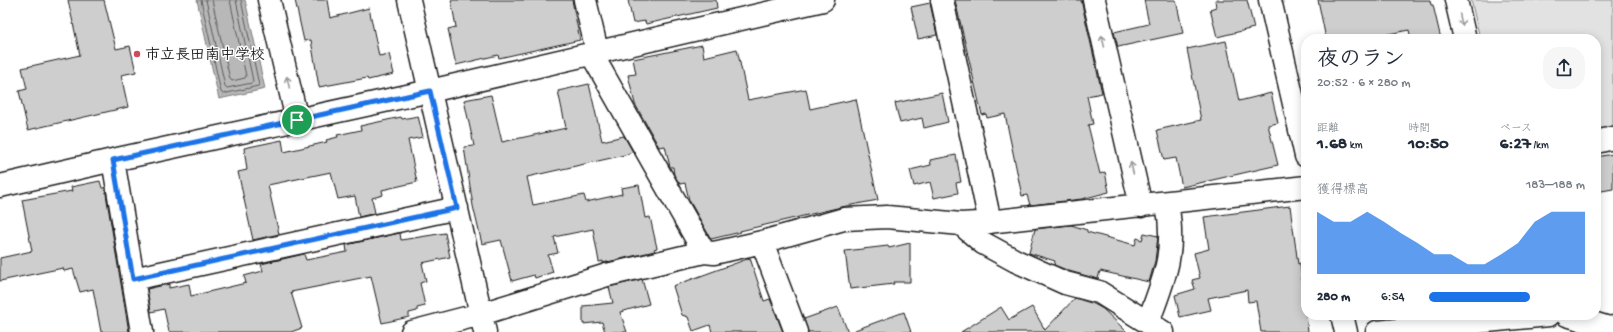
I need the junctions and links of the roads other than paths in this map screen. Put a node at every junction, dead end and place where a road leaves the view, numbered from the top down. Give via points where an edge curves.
1 (269, 0) edge
2 (409, 0) edge
3 (585, 0) edge
4 (823, 0) edge
5 (942, 0) edge
6 (1094, 0) edge
7 (1270, 0) edge
8 (1456, 0) edge
9 (756, 7) edge
10 (1464, 34) edge
11 (594, 52) junction
12 (430, 91) junction
13 (297, 120) junction
14 (1301, 134) edge
15 (1613, 138) edge
16 (1601, 141) edge
17 (113, 160) junction
18 (0, 186) edge
19 (1301, 188) edge
20 (1167, 203) junction
21 (1141, 206) junction
22 (457, 208) junction
23 (990, 222) junction
24 (961, 224) junction
25 (762, 242) junction
26 (704, 252) junction
27 (133, 279) junction
28 (1343, 320) edge
29 (1498, 320) edge
30 (1581, 320) edge
31 (483, 323) edge
32 (1158, 329) edge
33 (1607, 329) edge
34 (142, 332) edge
35 (412, 332) edge
36 (796, 332) edge
37 (1346, 332) edge
38 (1377, 332) edge

13 -> 1 street
2 - 12 street
3 - 11 street
4 - 9 street
5 - 23 street
21 -> 6 street
7 - 14 street
8 -> 10 street
9 - 11 street
11 - 12 street
11 - 26 street
12 - 13 street
12 - 22 street
13 - 17 street
15 - 16 street
17 - 18 street
17 - 27 street
19 - 20 street
20 - 21 street
20 - 32 street via 1171,224 1170,248
21 - 23 street
22 - 27 street
22 - 31 street
23 - 24 street
24 - 25 street via 887,217 844,219
24 - 32 street via 983,243 1016,261 1064,283 1099,292
25 - 26 street via 714,253
25 - 36 street
26 - 31 street via 606,275
27 - 34 street
28 - 37 street
29 - 38 street
30 - 33 street
31 - 35 street

